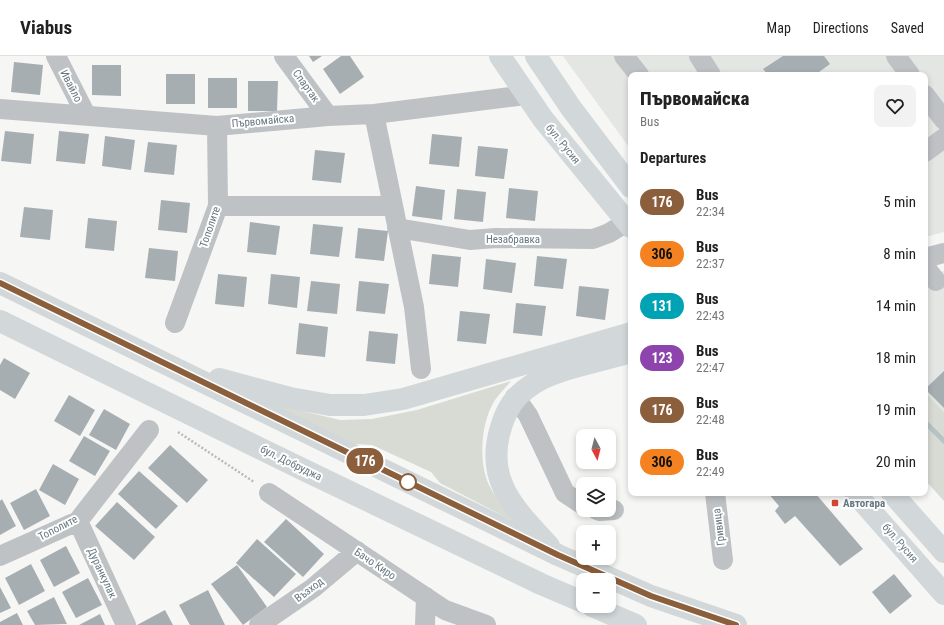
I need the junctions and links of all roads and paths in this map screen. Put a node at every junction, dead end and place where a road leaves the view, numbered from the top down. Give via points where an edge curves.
1 (56, 56) edge
2 (284, 56) edge
3 (500, 56) edge
4 (536, 56) edge
5 (624, 56) edge
6 (699, 56) edge
7 (898, 57) edge
8 (637, 72) edge
9 (709, 72) edge
10 (908, 72) edge
11 (526, 95) junction
12 (928, 99) edge
13 (0, 109) edge
14 (374, 114) junction
15 (86, 116) junction
16 (328, 116) junction
17 (944, 120) edge
18 (217, 126) junction
19 (944, 138) edge
20 (928, 150) edge
21 (628, 183) edge
22 (218, 206) junction
23 (392, 206) junction
24 (628, 224) edge
25 (628, 225) edge
26 (397, 228) junction
27 (944, 252) edge
28 (928, 257) edge
29 (0, 283) edge
30 (0, 321) edge
31 (175, 323) dead end
32 (628, 334) edge
33 (628, 353) edge
34 (171, 367) junction
35 (421, 369) dead end
36 (515, 397) junction
37 (149, 430) dead end
38 (178, 431) dead end
39 (269, 493) joint
40 (715, 496) edge
41 (858, 496) edge
42 (895, 496) edge
43 (576, 500) edge
44 (78, 521) junction
45 (357, 551) junction
46 (944, 552) edge
47 (558, 555) junction
48 (0, 556) edge
49 (723, 560) dead end
50 (944, 594) edge
51 (426, 597) junction
52 (576, 599) edge
53 (608, 613) edge
54 (126, 625) edge
55 (259, 625) edge
56 (426, 625) edge
57 (486, 625) edge
58 (636, 625) edge
59 (736, 625) edge

1 - 15 street, Ивайло
2 - 16 street, Спартак
3 - 11 main road, бул. Русия
4 - 21 main road via 571,108
5 - 8 street
6 - 9 street
7 - 10 street
11 - 14 street, Първомайска
11 - 24 main road, бул. Русия
12 - 17 street
13 - 15 street, Първомайска
14 - 16 street, Първомайска
14 - 23 street
15 - 18 street, Първомайска
16 - 18 street, Първомайска
18 - 22 street, Тополите
19 - 20 street
22 - 23 street
22 - 31 street, Тополите
23 - 26 street
25 - 26 street, Незабравка via 594,239 470,240
26 - 35 street via 414,307
27 - 28 street
29 - 34 main road
30 - 52 main road, бул. Добруджа
32 - 34 main road via 403,399 364,406 330,405 290,398
33 - 36 main road via 539,380
34 - 47 main road
36 - 43 street via 528,415 565,492
36 - 47 main road via 496,441 496,465 503,489 521,516
37 - 44 street, Тополите
38 - 39 path
39 - 45 street, Бачо Киро
40 - 49 street, Гривица
41 - 50 main road, бул. Русия
42 - 46 main road
44 - 48 street, Тополите
44 - 54 street, Дуранкулак
45 - 51 street, Бачо Киро
45 - 55 street, Възход via 313,588
47 - 59 main road via 651,596
51 - 56 street
51 - 57 street, Бачо Киро via 446,610
53 - 58 main road

